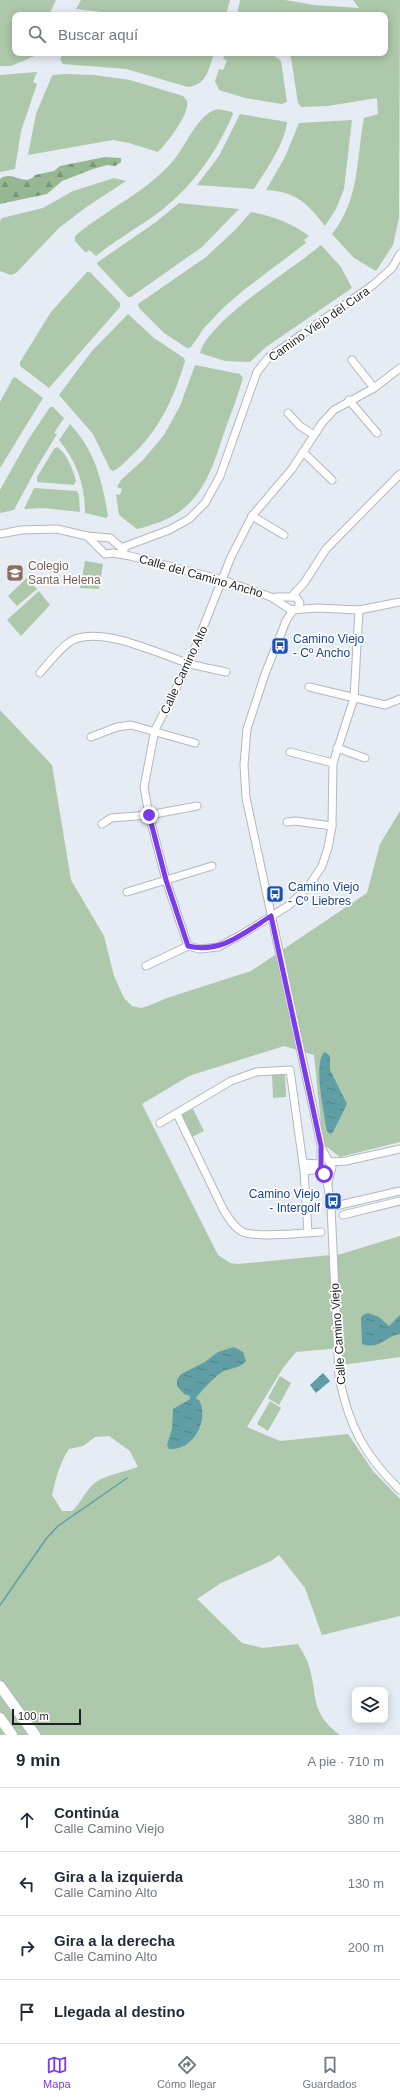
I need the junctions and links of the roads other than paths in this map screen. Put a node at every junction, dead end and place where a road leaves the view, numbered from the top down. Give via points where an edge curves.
1 (400, 254) edge
2 (352, 360) dead end
3 (400, 368) edge
4 (374, 388) junction
5 (349, 400) junction
6 (288, 413) dead end
7 (377, 433) dead end
8 (314, 435) junction
9 (303, 452) junction
10 (400, 474) edge
11 (332, 480) dead end
12 (252, 516) junction
13 (0, 534) edge
14 (284, 535) dead end
15 (87, 536) junction
16 (104, 539) junction
17 (136, 544) junction
18 (119, 546) junction
19 (100, 548) junction
20 (112, 553) junction
21 (133, 557) junction
22 (223, 580) junction
23 (304, 583) junction
24 (272, 597) junction
25 (290, 597) junction
26 (299, 600) junction
27 (400, 602) edge
28 (291, 608) junction
29 (317, 608) junction
30 (359, 610) junction
31 (189, 663) junction
32 (226, 672) dead end
33 (40, 673) dead end
34 (309, 687) dead end
35 (354, 698) junction
36 (400, 699) edge
37 (155, 730) junction
38 (91, 737) dead end
39 (195, 743) dead end
40 (338, 748) junction
41 (290, 752) dead end
42 (364, 758) dead end
43 (333, 762) junction
44 (197, 806) dead end
45 (149, 815) junction
46 (287, 822) dead end
47 (102, 824) dead end
48 (332, 826) junction
49 (212, 866) dead end
50 (166, 880) junction
51 (126, 892) dead end
52 (271, 916) junction
53 (188, 946) junction
54 (146, 966) dead end
55 (176, 1114) junction
56 (160, 1123) dead end
57 (321, 1146) junction
58 (400, 1149) edge
59 (303, 1163) junction
60 (330, 1165) junction
61 (321, 1166) junction
62 (304, 1172) junction
63 (328, 1186) junction
64 (400, 1191) edge
65 (400, 1201) edge
66 (331, 1207) junction
67 (343, 1215) dead end
68 (308, 1232) junction
69 (321, 1232) dead end
70 (400, 1490) edge
71 (0, 1686) edge
72 (0, 1718) edge
73 (0, 1727) edge
74 (32, 1731) edge
75 (4, 1735) edge
76 (12, 1735) edge
77 (38, 1735) edge

1 - 17 street, Camino Viejo del Cura via 392,268 373,285 268,358 254,376 220,476 205,502 189,519
2 - 4 street
3 - 4 street, Calle Camino Alto
4 - 5 street, Calle Camino Alto
5 - 7 street
5 - 8 street, Calle Camino Alto via 334,410
6 - 8 street via 300,426
8 - 9 street, Calle Camino Alto
9 - 11 street
9 - 12 street, Calle Camino Alto
10 - 23 street via 326,549
12 - 14 street
12 - 22 street, Calle Camino Alto via 231,557
13 - 15 street via 51,529
15 - 16 street
15 - 19 street
16 - 18 street via 110,538
16 - 19 street via 100,543
17 - 18 street, Camino Viejo del Cura
17 - 21 street
18 - 20 street
18 - 21 street, Calle del Camino Ancho
19 - 20 street via 105,554
20 - 21 street, Calle del Camino Ancho
21 - 22 street, Calle del Camino Ancho
22 - 24 street, Calle del Camino Ancho
22 - 31 street, Calle Camino Alto
23 - 25 street
23 - 26 street
24 - 25 street, Calle del Camino Ancho
24 - 28 street, Calle del Camino Ancho
25 - 26 street, Calle del Camino Ancho
25 - 28 street via 286,602
26 - 28 street
26 - 29 street
27 - 30 street
28 - 29 street
28 - 52 street, Calle Camino Viejo via 247,729 244,765 246,798
29 - 30 street
30 - 35 street
31 - 32 street
31 - 33 street via 108,637 85,637 77,638 57,653
31 - 37 street, Calle Camino Alto
34 - 35 street
35 - 36 street via 385,704
35 - 40 street
37 - 38 street via 132,725 117,727
37 - 39 street
37 - 45 street, Calle Camino Alto via 144,787
40 - 42 street
40 - 43 street
41 - 43 street
43 - 48 street
44 - 45 street
45 - 47 street via 111,818
45 - 50 street, Calle Camino Alto
46 - 48 street
48 - 52 street via 322,866 288,906
49 - 50 street
50 - 51 street
50 - 53 street, Calle Camino Alto
52 - 53 street via 218,947 200,949
52 - 57 street, Calle Camino Viejo
53 - 54 street
55 - 56 street
55 - 59 street via 231,1081 256,1072 290,1070
55 - 68 street via 223,1210 232,1223 243,1232 256,1234
57 - 60 street, Calle Camino Viejo
57 - 61 street, Calle Camino Viejo
58 - 60 street
59 - 61 street
59 - 62 street
60 - 61 street
60 - 61 street via 327,1172
60 - 63 street, Calle Camino Viejo
61 - 62 street
61 - 63 street, Calle Camino Viejo
62 - 68 street
63 - 66 street, Calle Camino Viejo
64 - 66 street
65 - 67 street
66 - 70 street, Calle Camino Viejo via 339,1377 344,1400 351,1423 364,1447 379,1470
68 - 69 street
71 - 74 highway
72 - 76 highway
73 - 75 highway
74 - 77 highway

